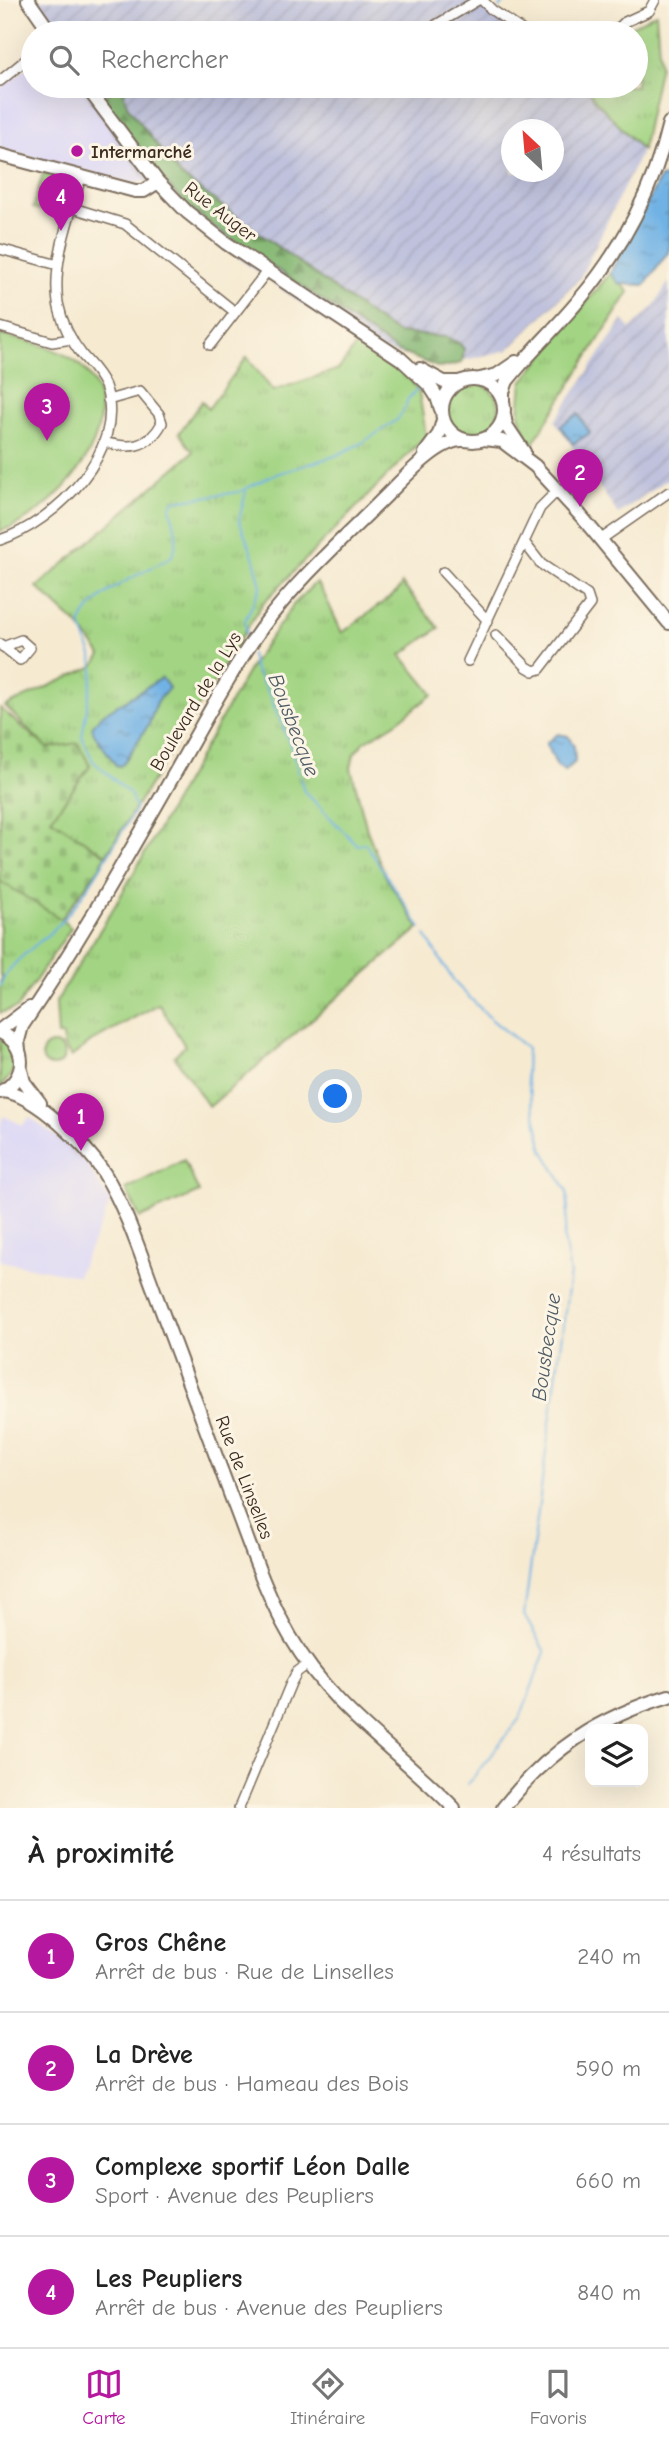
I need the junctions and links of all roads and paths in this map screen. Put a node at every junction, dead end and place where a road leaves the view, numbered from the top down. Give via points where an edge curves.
1 (29, 0) edge
2 (480, 0) edge
3 (655, 0) edge
4 (43, 21) edge
5 (443, 21) edge
6 (508, 21) edge
7 (627, 21) edge
8 (21, 64) edge
9 (0, 81) edge
10 (95, 98) edge
11 (669, 123) edge
12 (0, 155) edge
13 (81, 177) junction
14 (158, 182) junction
15 (73, 208) junction
16 (0, 249) edge
17 (58, 265) junction
18 (268, 270) junction
19 (235, 312) junction
20 (0, 327) edge
21 (546, 336) junction
22 (72, 339) junction
23 (209, 345) dead end
24 (401, 359) junction
25 (479, 379) junction
26 (459, 381) junction
27 (108, 400) junction
28 (504, 408) junction
29 (442, 415) junction
30 (484, 439) junction
31 (463, 440) junction
32 (104, 442) junction
33 (535, 466) junction
34 (407, 475) junction
35 (558, 490) junction
36 (669, 492) edge
37 (0, 540) edge
38 (600, 540) junction
39 (524, 542) junction
40 (443, 572) dead end
41 (488, 621) junction
42 (669, 623) edge
43 (496, 635) dead end
44 (468, 661) dead end
45 (55, 975) junction
46 (0, 1031) edge
47 (19, 1050) junction
48 (21, 1070) junction
49 (2, 1092) edge
50 (57, 1121) junction
51 (308, 1664) junction
52 (669, 1696) edge
53 (504, 1807) edge
54 (239, 1808) edge
55 (454, 1808) edge

1 - 4 main road
2 - 5 street
2 - 6 street
3 - 7 street via 649,11
8 - 9 street
10 - 14 main road
11 - 21 main road via 652,178 630,226 589,288
12 - 13 main road, Rue Auger
13 - 14 main road, Rue Auger via 138,192
13 - 15 street
14 - 18 main road, Rue Auger via 196,221
15 - 17 street
15 - 19 street via 125,224
16 - 17 street
17 - 22 street via 58,303
18 - 19 street
18 - 24 main road, Rue Auger
19 - 23 street
20 - 22 street via 52,342
21 - 25 main road via 502,372
21 - 28 main road via 507,381
22 - 27 street via 100,376
24 - 26 main road, Rue Auger via 444,382
24 - 29 main road, Rue Auger via 430,386
25 - 26 main road
25 - 28 main road via 496,388
26 - 29 main road via 447,391
27 - 32 street
27 - 32 street via 140,391 162,423 136,446
28 - 30 main road via 496,430
28 - 33 main road via 509,431
29 - 31 main road via 451,432
29 - 34 main road, Boulevard de la Lys via 442,429
30 - 31 main road
30 - 33 main road via 502,441
31 - 34 main road, Boulevard de la Lys via 445,445
32 - 37 street via 60,505 25,530
33 - 35 main road
34 - 45 main road, Boulevard de la Lys via 292,590 249,646
35 - 38 main road
35 - 39 street via 542,505
36 - 38 street
38 - 42 main road
39 - 41 street
39 - 43 street via 541,564 587,595 590,604 534,671
40 - 41 street
41 - 44 street
45 - 46 main road, Boulevard de la Lys via 29,1008
45 - 47 main road, Boulevard de la Lys via 22,1026
46 - 47 main road
47 - 48 main road
48 - 49 main road
48 - 50 main road, Rue de Linselles via 28,1088
49 - 50 main road, Rue de Linselles via 20,1096
50 - 51 main road, Rue de Linselles via 87,1149 118,1200 264,1582
51 - 54 street via 291,1682
51 - 55 main road, Rue de Linselles via 356,1720
52 - 53 main road via 613,1716 574,1738

